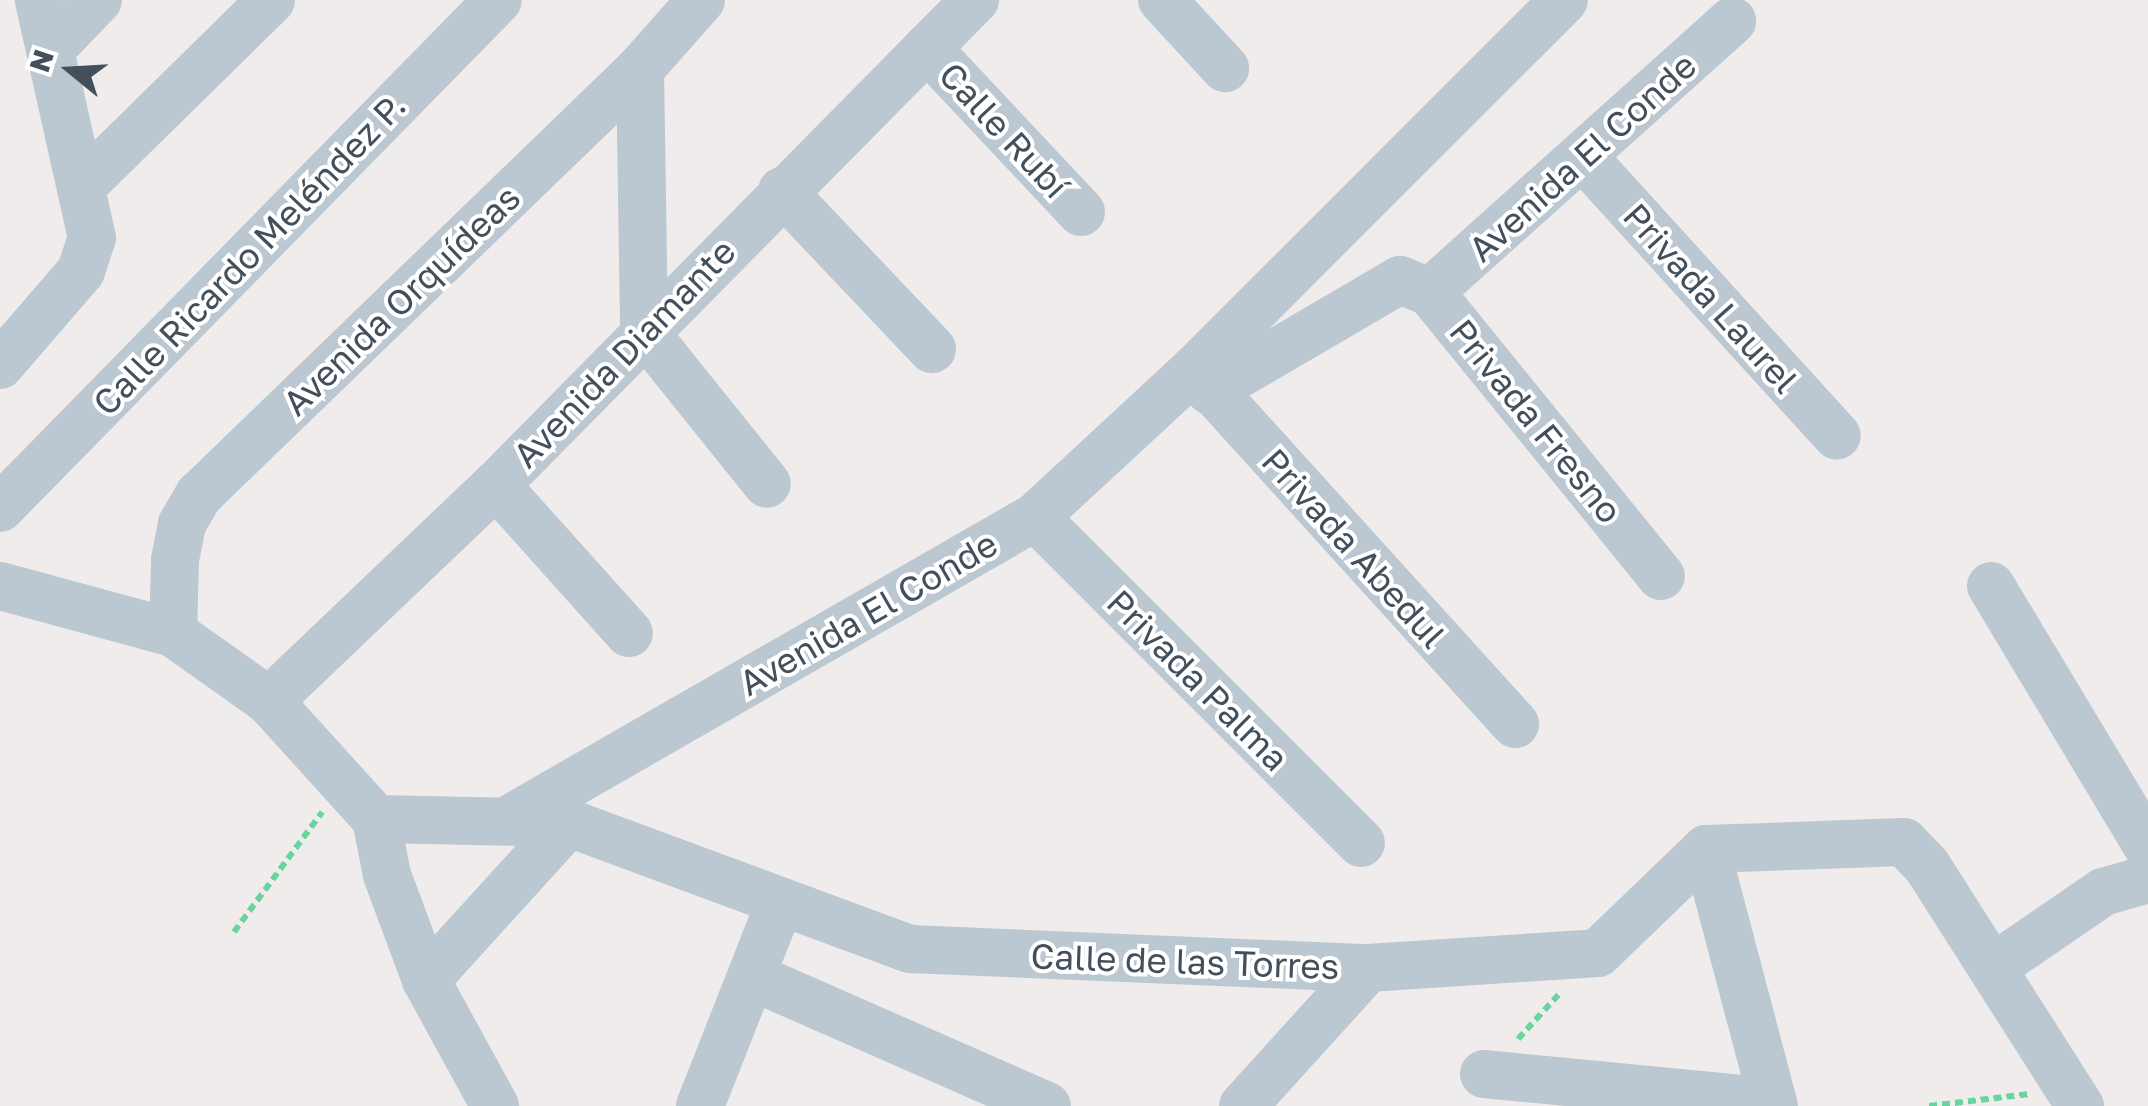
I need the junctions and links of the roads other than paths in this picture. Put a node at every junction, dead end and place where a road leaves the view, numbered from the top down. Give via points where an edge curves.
1 (39, 0) edge
2 (98, 0) edge
3 (271, 0) edge
4 (498, 0) edge
5 (701, 0) edge
6 (975, 0) edge
7 (1162, 0) edge
8 (1564, 0) edge
9 (1731, 21) edge
10 (927, 48) junction
11 (50, 49) junction
12 (1225, 68) dead end
13 (640, 69) junction
14 (1585, 159) junction
15 (82, 186) junction
16 (782, 191) junction
17 (1081, 212) dead end
18 (1415, 286) junction
19 (644, 331) junction
20 (932, 349) dead end
21 (0, 365) edge
22 (1202, 381) junction
23 (1837, 436) dead end
24 (768, 484) dead end
25 (496, 485) junction
26 (0, 508) edge
27 (1035, 517) junction
28 (1662, 576) dead end
29 (0, 586) edge
30 (1991, 586) dead end
31 (174, 633) junction
32 (629, 634) dead end
33 (269, 702) junction
34 (1515, 724) dead end
35 (513, 817) junction
36 (376, 819) junction
37 (569, 823) junction
38 (1361, 843) dead end
39 (2148, 846) edge
40 (1706, 849) junction
41 (2148, 879) edge
42 (779, 905) junction
43 (1368, 968) junction
44 (1992, 968) junction
45 (753, 977) junction
46 (426, 980) junction
47 (1484, 1074) road end
48 (2075, 1098) edge
49 (1774, 1104) edge
50 (494, 1106) edge
51 (700, 1106) edge
52 (1047, 1106) edge
53 (1243, 1106) edge

1 - 11 street
2 - 11 street
3 - 15 street
4 - 26 street, Calle Ricardo Meléndez P.
5 - 13 street, Avenida Orquídeas
6 - 10 street, Avenida Diamante
7 - 12 street
8 - 22 street
9 - 14 street, Avenida El Conde
10 - 16 street, Avenida Diamante
10 - 17 street, Calle Rubí
11 - 15 street
13 - 19 street
13 - 31 street, Avenida Orquídeas via 199,495 182,524 175,560
14 - 18 street, Avenida El Conde
14 - 23 street, Privada Laurel
15 - 21 street via 92,238 81,271
16 - 19 street, Avenida Diamante
16 - 20 street
18 - 22 street, Avenida El Conde
18 - 28 street, Privada Fresno
19 - 24 street
19 - 25 street, Avenida Diamante
22 - 27 street, Avenida El Conde
22 - 34 street, Privada Abedul
25 - 32 street
25 - 33 street, Avenida Diamante
27 - 35 street, Avenida El Conde
27 - 38 street, Privada Palma
29 - 31 street
30 - 39 street
31 - 33 street
33 - 36 street
35 - 36 street, Calle de las Torres
35 - 37 street, Calle de las Torres
36 - 46 street via 387,875
37 - 42 street, Calle de las Torres
37 - 46 street
40 - 43 street, Calle de las Torres via 1598,953
40 - 44 street via 1904,842 1927,866
40 - 49 street
41 - 44 street via 2103,892
42 - 43 street, Calle de las Torres via 910,949
42 - 45 street
43 - 53 street
44 - 48 street
45 - 51 street
45 - 52 street
46 - 50 street
47 - 49 street

